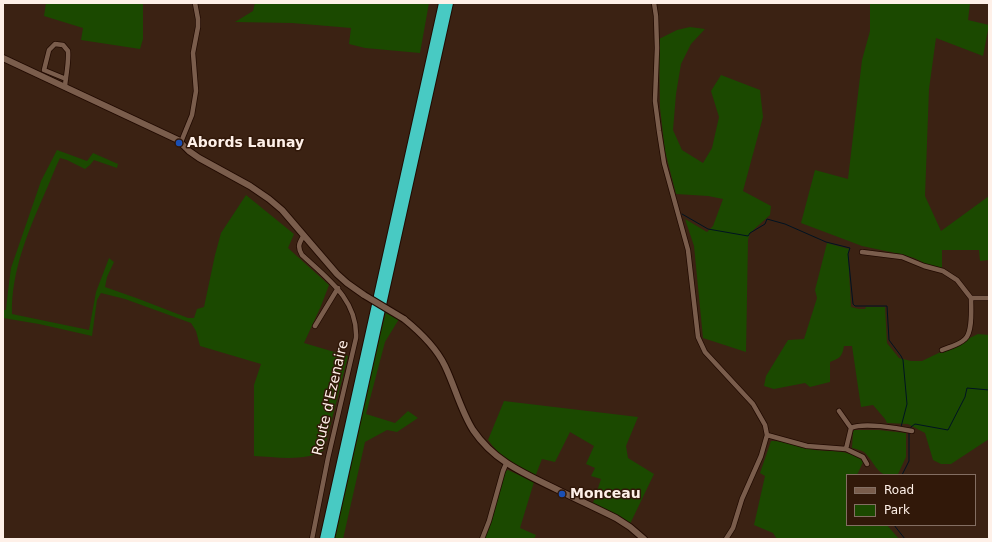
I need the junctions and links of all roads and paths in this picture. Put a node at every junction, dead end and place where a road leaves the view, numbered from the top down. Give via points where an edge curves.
1 (195, 3) edge
2 (443, 3) edge
3 (450, 3) edge
4 (654, 3) edge
5 (3, 58) edge
6 (66, 79) junction
7 (65, 86) junction
8 (181, 142) junction
9 (304, 235) junction
10 (862, 252) dead end
11 (338, 288) junction
12 (971, 298) junction
13 (989, 298) edge
14 (315, 326) dead end
15 (942, 350) dead end
16 (839, 411) dead end
17 (851, 428) junction
18 (912, 431) dead end
19 (767, 435) junction
20 (846, 448) junction
21 (506, 464) junction
22 (867, 464) dead end
23 (312, 539) edge
24 (324, 539) edge
25 (330, 539) edge
26 (482, 539) edge
27 (644, 539) edge
28 (726, 539) edge

1 - 8 street via 198,19 193,53 196,91 192,115
2 - 24 highway
3 - 25 highway
4 - 19 street via 659,131 664,163 688,250 698,337 705,352 753,404
5 - 7 street
6 - 6 street via 68,51 62,45 55,44 49,50 44,70
6 - 7 street
7 - 8 street
8 - 9 street via 199,158 251,186 269,199
9 - 11 street, Route d'Ezenaire via 298,250
9 - 21 street, bridge via 348,284 404,319 424,337 445,365 472,428 490,451
10 - 12 street via 902,257 943,271 957,280
11 - 14 street
11 - 23 street, Route d'Ezenaire via 349,307 355,324 356,338
12 - 13 street
12 - 15 street via 969,333 966,339
16 - 17 street
17 - 18 street via 882,427
17 - 20 street
19 - 20 street via 807,446
19 - 28 street via 761,456
20 - 22 street via 863,457
21 - 26 street
21 - 27 street via 616,518

